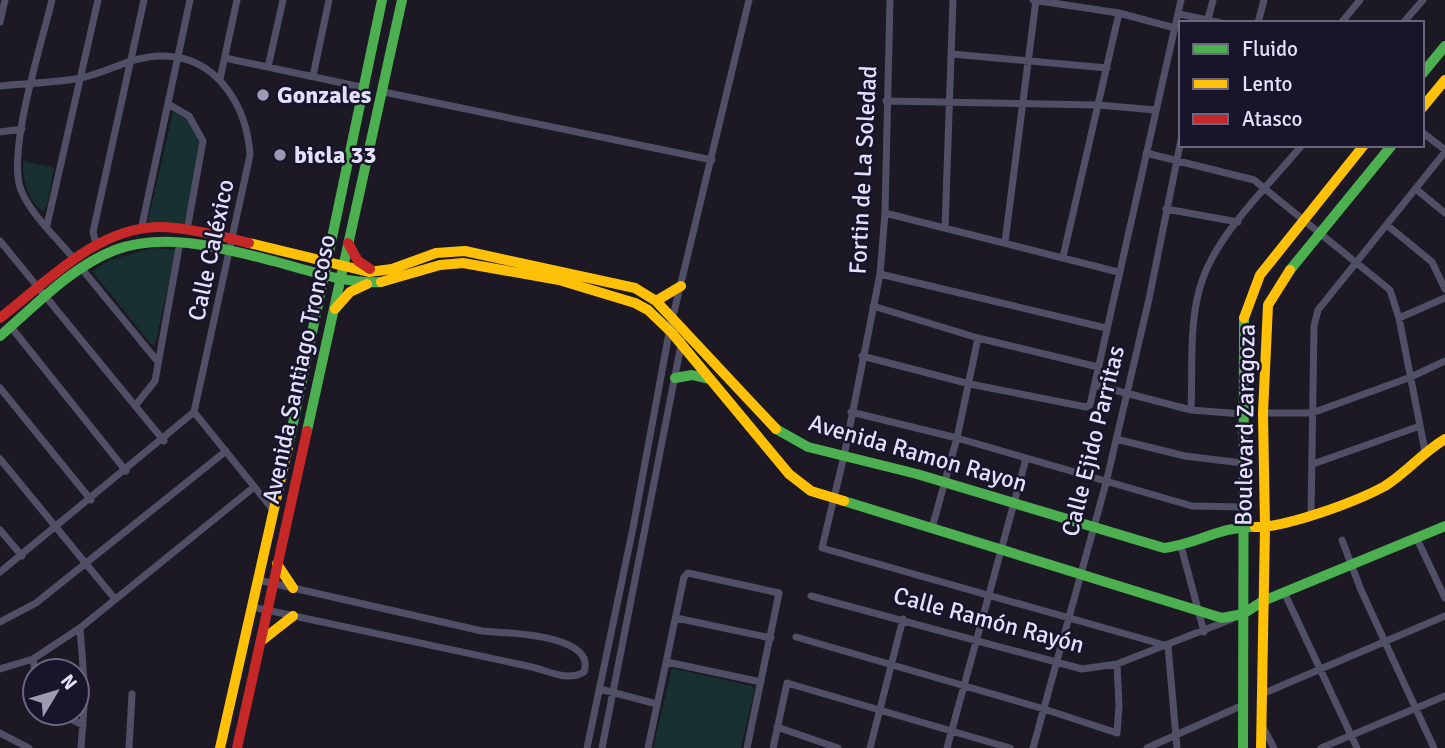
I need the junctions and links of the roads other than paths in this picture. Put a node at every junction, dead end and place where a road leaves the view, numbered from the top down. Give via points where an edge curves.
1 (5, 0) edge
2 (52, 0) edge
3 (98, 0) edge
4 (144, 0) edge
5 (190, 0) edge
6 (237, 0) edge
7 (283, 0) edge
8 (329, 0) edge
9 (382, 0) edge
10 (402, 0) edge
11 (748, 0) edge
12 (890, 0) edge
13 (953, 0) edge
14 (1035, 0) edge
15 (1181, 0) edge
16 (1213, 0) edge
17 (1264, 0) edge
18 (1360, 0) edge
19 (1423, 0) edge
20 (1119, 13) junction
21 (1178, 13) junction
22 (1208, 21) edge
23 (1259, 21) edge
24 (1343, 21) edge
25 (1406, 21) edge
26 (0, 22) edge
27 (1175, 28) junction
28 (1445, 46) edge
29 (951, 54) junction
30 (177, 58) junction
31 (225, 58) junction
32 (130, 61) junction
33 (1028, 62) junction
34 (268, 67) junction
35 (1107, 68) junction
36 (1424, 72) edge
37 (313, 76) junction
38 (78, 79) junction
39 (220, 79) junction
40 (1445, 80) edge
41 (33, 82) junction
42 (0, 86) edge
43 (361, 87) junction
44 (384, 92) junction
45 (886, 101) junction
46 (948, 103) junction
47 (168, 104) junction
48 (1025, 105) junction
49 (1098, 105) junction
50 (1424, 106) edge
51 (1156, 110) junction
52 (22, 129) junction
53 (0, 132) edge
54 (1424, 134) edge
55 (1179, 147) edge
56 (1296, 147) edge
57 (1362, 147) edge
58 (1390, 147) edge
59 (1445, 151) edge
60 (1146, 153) junction
61 (1177, 158) junction
62 (712, 160) junction
63 (1267, 188) junction
64 (1416, 189) junction
65 (1166, 209) junction
66 (885, 213) junction
67 (1445, 213) edge
68 (1305, 218) junction
69 (1238, 222) junction
70 (47, 225) junction
71 (1387, 225) junction
72 (945, 229) junction
73 (141, 230) junction
74 (187, 230) junction
75 (1321, 232) junction
76 (233, 239) junction
77 (0, 242) edge
78 (180, 242) junction
79 (1005, 242) junction
80 (348, 243) junction
81 (96, 244) junction
82 (230, 253) junction
83 (1063, 257) junction
84 (74, 259) junction
85 (328, 261) junction
86 (1357, 261) junction
87 (343, 265) junction
88 (82, 269) junction
89 (373, 271) junction
90 (1118, 272) junction
91 (880, 274) junction
92 (325, 275) junction
93 (340, 278) junction
94 (371, 283) junction
95 (681, 286) junction
96 (37, 288) junction
97 (1445, 289) edge
98 (1445, 298) edge
99 (45, 299) junction
100 (656, 301) junction
101 (873, 306) junction
102 (332, 312) junction
103 (1, 316) edge
104 (1399, 318) junction
105 (673, 320) junction
106 (11, 327) junction
107 (1106, 328) junction
108 (683, 330) junction
109 (669, 333) junction
110 (0, 335) edge
111 (978, 338) junction
112 (681, 344) junction
113 (862, 356) junction
114 (1445, 361) edge
115 (158, 362) junction
116 (1098, 367) junction
117 (1411, 377) junction
118 (675, 378) junction
119 (709, 379) junction
120 (970, 384) junction
121 (1095, 385) junction
122 (0, 388) edge
123 (1126, 393) junction
124 (135, 406) junction
125 (1191, 410) junction
126 (194, 412) junction
127 (851, 412) junction
128 (1263, 413) junction
129 (1312, 413) junction
130 (1243, 414) junction
131 (1420, 426) junction
132 (957, 438) junction
133 (1116, 439) junction
134 (1445, 439) edge
135 (163, 441) junction
136 (226, 451) junction
137 (1425, 451) junction
138 (844, 456) junction
139 (0, 459) edge
140 (1027, 459) junction
141 (1242, 463) junction
142 (1313, 464) junction
143 (126, 471) junction
144 (945, 482) junction
145 (1105, 483) junction
146 (254, 486) junction
147 (833, 499) junction
148 (90, 500) junction
149 (1014, 503) junction
150 (1243, 507) junction
151 (274, 510) junction
152 (1311, 515) junction
153 (1092, 526) junction
154 (1445, 526) edge
155 (1245, 527) junction
156 (1265, 527) junction
157 (57, 528) junction
158 (932, 528) junction
159 (0, 530) edge
160 (1416, 537) junction
161 (1342, 540) dead end
162 (1181, 546) junction
163 (1002, 549) junction
164 (22, 556) junction
165 (277, 564) junction
166 (1352, 564) junction
167 (85, 565) junction
168 (0, 572) edge
169 (1079, 572) junction
170 (258, 580) junction
171 (273, 583) junction
172 (293, 588) junction
173 (1284, 592) junction
174 (988, 595) junction
175 (811, 596) dead end
176 (1445, 598) edge
177 (115, 599) junction
178 (1264, 601) junction
179 (252, 607) junction
180 (1198, 609) junction
181 (267, 610) junction
182 (293, 616) junction
183 (1239, 616) junction
184 (1445, 616) edge
185 (676, 618) junction
186 (1067, 618) junction
187 (903, 619) junction
188 (0, 622) edge
189 (79, 628) junction
190 (1204, 632) junction
191 (796, 637) dead end
192 (771, 638) junction
193 (976, 640) junction
194 (260, 641) junction
195 (1384, 641) junction
196 (1168, 646) junction
197 (36, 657) edge
198 (82, 657) edge
199 (667, 662) junction
200 (21, 663) edge
201 (891, 663) junction
202 (1117, 664) junction
203 (1057, 665) junction
204 (0, 669) edge
205 (1321, 669) junction
206 (761, 682) junction
207 (963, 685) junction
208 (600, 690) junction
209 (132, 694) dead end
210 (614, 694) junction
211 (1262, 694) junction
212 (1445, 696) edge
213 (657, 704) junction
214 (1243, 705) junction
215 (878, 709) junction
216 (1044, 709) junction
217 (1415, 709) junction
218 (1261, 724) junction
219 (83, 727) edge
220 (777, 727) junction
221 (950, 732) junction
222 (0, 733) edge
223 (1177, 734) junction
224 (1351, 735) junction
225 (29, 748) edge
226 (81, 748) edge
227 (129, 748) edge
228 (220, 748) edge
229 (237, 748) edge
230 (587, 748) edge
231 (602, 748) edge
232 (648, 748) edge
233 (747, 748) edge
234 (773, 748) edge
235 (838, 748) edge
236 (870, 748) edge
237 (947, 748) edge
238 (1010, 748) edge
239 (1033, 748) edge
240 (1147, 748) edge
241 (1177, 748) edge
242 (1242, 748) edge
243 (1261, 748) edge
244 (1274, 748) edge
245 (1321, 748) edge
246 (1357, 748) edge
247 (1434, 748) edge

1 - 26 street
2 - 41 street
3 - 38 street
4 - 32 street
5 - 30 street
6 - 31 street
7 - 34 street
8 - 37 street
9 - 43 main road, Avenida Santiago Troncoso
10 - 44 main road, Avenida Santiago Troncoso
11 - 62 street
12 - 45 street, Fortin de La Soledad
13 - 29 street
14 - 20 street
14 - 33 street
15 - 21 street
16 - 22 street
17 - 23 street
18 - 24 street
19 - 25 street
20 - 27 street
20 - 35 street
21 - 22 street
21 - 27 street
27 - 51 street
28 - 36 main road
29 - 33 street
29 - 46 street
30 - 32 street, Calle Caléxico
30 - 39 street, Calle Caléxico
30 - 47 street
31 - 34 street
31 - 39 street
32 - 38 street, Calle Caléxico
32 - 81 street via 93,232
33 - 35 street
33 - 48 street
34 - 37 street
35 - 49 street
37 - 43 street
38 - 41 street, Calle Caléxico
38 - 70 street
39 - 76 street, Calle Caléxico via 238,104 249,134 250,155
40 - 50 main road
41 - 42 street, Calle Caléxico
41 - 52 street
43 - 85 main road, Avenida Santiago Troncoso
44 - 62 street
44 - 80 main road, Avenida Santiago Troncoso
45 - 46 street
45 - 66 street, Fortin de La Soledad
46 - 48 street
46 - 72 street
47 - 73 street
47 - 74 street via 188,116 203,141
48 - 49 street
48 - 79 street
49 - 51 street
49 - 83 street
51 - 60 street
52 - 53 street
52 - 70 street via 17,176 25,200
54 - 59 street
55 - 61 street, Calle Ejido Parritas
56 - 63 street
57 - 68 main road, Boulevard Zaragoza
58 - 75 main road, Boulevard Zaragoza
59 - 64 street
60 - 61 street
60 - 90 street
61 - 63 street via 1248,177
61 - 65 street, Calle Ejido Parritas
62 - 95 street
63 - 68 street
63 - 69 street
64 - 67 street
64 - 71 street
65 - 69 street
65 - 123 street, Calle Ejido Parritas
66 - 72 street
66 - 91 street, Fortin de La Soledad
68 - 75 street
68 - 130 main road, Boulevard Zaragoza via 1259,275 1248,302 1243,326
69 - 125 street via 1203,278 1194,328
70 - 84 street
71 - 86 street
71 - 97 street via 1432,262
72 - 79 street
73 - 74 main road, Avenida Ramon Rayon
73 - 81 main road, Avenida Ramon Rayon
74 - 76 main road, Avenida Ramon Rayon
75 - 86 street
75 - 128 main road, Boulevard Zaragoza via 1279,283 1268,305
76 - 82 street, Calle Caléxico
76 - 85 main road, Avenida Ramon Rayon
77 - 96 street
78 - 82 main road
78 - 88 main road via 128,246
78 - 115 street
79 - 83 street
80 - 87 main road, Avenida Santiago Troncoso
80 - 89 main road via 358,261
81 - 84 main road, Avenida Ramon Rayon
82 - 92 main road
82 - 126 street, Calle Caléxico
83 - 90 street
84 - 96 main road, Avenida Ramon Rayon
85 - 87 main road, Avenida Ramon Rayon
85 - 92 main road, Avenida Santiago Troncoso
86 - 104 street via 1390,290
86 - 129 street via 1315,317
87 - 89 main road, Avenida Ramon Rayon
87 - 93 main road, Avenida Santiago Troncoso
88 - 99 main road
88 - 115 street
89 - 100 main road, Avenida Ramon Rayon via 436,253 465,251 624,284
90 - 107 street
91 - 101 street, Fortin de La Soledad
91 - 107 street
92 - 93 main road
92 - 151 main road, Avenida Santiago Troncoso
93 - 94 main road
93 - 102 main road, Avenida Santiago Troncoso
94 - 102 main road via 350,292
94 - 109 main road via 403,279 441,264 475,264 623,296 648,311
95 - 100 main road
95 - 105 street
96 - 99 street
96 - 103 main road, Avenida Ramon Rayon
98 - 104 street
99 - 106 main road
99 - 124 street
100 - 105 main road, Avenida Ramon Rayon
101 - 111 street
101 - 113 street, Fortin de La Soledad
102 - 165 main road, Avenida Santiago Troncoso
104 - 117 street
105 - 108 main road, Avenida Ramon Rayon
105 - 109 street
106 - 110 main road
106 - 143 street
107 - 116 street
108 - 112 street
108 - 138 main road, Avenida Ramon Rayon via 775,429 808,447
109 - 112 main road
109 - 208 street
111 - 116 street
111 - 120 street
112 - 118 street
112 - 119 main road
113 - 120 street
113 - 127 street, Fortin de La Soledad
114 - 117 street
115 - 124 street via 150,390
116 - 121 street
117 - 129 street
117 - 131 street
118 - 119 main road
118 - 210 street
119 - 147 main road via 799,484
120 - 121 street via 1086,407
120 - 132 street
121 - 123 street
122 - 148 street
123 - 125 street
123 - 133 street, Calle Ejido Parritas
124 - 135 street
125 - 130 street
126 - 135 street
126 - 136 street
127 - 132 street
127 - 138 street, Fortin de La Soledad
128 - 129 street
128 - 156 main road, Boulevard Zaragoza
129 - 142 street
130 - 141 main road, Boulevard Zaragoza
131 - 137 street
131 - 142 street
132 - 140 street
132 - 144 street
133 - 141 street via 1194,458
133 - 145 street, Calle Ejido Parritas
134 - 137 main road, Avenida Ramon Rayon
135 - 143 street
136 - 146 street
136 - 167 street
137 - 152 main road, Avenida Ramon Rayon via 1384,486
138 - 144 main road, Avenida Ramon Rayon
138 - 147 street, Fortin de La Soledad
139 - 157 street
140 - 145 street
140 - 149 street
141 - 150 main road, Boulevard Zaragoza
142 - 152 street
143 - 148 street
144 - 149 main road, Avenida Ramon Rayon
144 - 158 street
145 - 150 street via 1200,508
145 - 153 street, Calle Ejido Parritas
146 - 151 street
146 - 177 street
147 - 158 main road
147 - 174 street, Fortin de La Soledad via 821,547 825,551
148 - 157 street
149 - 153 main road, Avenida Ramon Rayon
149 - 163 street
150 - 155 main road, Boulevard Zaragoza
151 - 170 main road, Avenida Santiago Troncoso
152 - 156 main road, Avenida Ramon Rayon
153 - 162 main road, Avenida Ramon Rayon via 1164,548
153 - 169 street, Calle Ejido Parritas
154 - 160 main road, Calle Ramón Rayón
155 - 156 main road, Avenida Ramon Rayon
155 - 162 main road, Avenida Ramon Rayon via 1227,528
155 - 183 main road, Boulevard Zaragoza
156 - 178 main road, Boulevard Zaragoza
157 - 164 street
157 - 167 street
158 - 163 main road
159 - 164 street
160 - 166 main road, Calle Ramón Rayón
160 - 176 street
161 - 166 street
162 - 180 street
163 - 169 main road
163 - 174 street
164 - 168 street
165 - 171 main road, Avenida Santiago Troncoso
165 - 172 main road
166 - 173 main road, Calle Ramón Rayón
166 - 195 street
167 - 177 street
167 - 188 street via 36,603
169 - 180 main road
169 - 186 street, Calle Ejido Parritas
170 - 171 street
170 - 179 main road, Avenida Santiago Troncoso
171 - 172 street
171 - 181 main road, Avenida Santiago Troncoso
172 - 182 street via 482,631 557,641 580,650 586,666 577,676 564,677
173 - 178 main road, Calle Ramón Rayón
173 - 205 street
174 - 186 street
174 - 193 street
175 - 187 street, Calle Ramón Rayón
177 - 189 street
178 - 183 main road, Calle Ramón Rayón
178 - 211 main road, Boulevard Zaragoza
179 - 181 street
179 - 228 main road, Avenida Santiago Troncoso
180 - 183 main road via 1222,618
180 - 190 street
181 - 182 street
181 - 194 main road, Avenida Santiago Troncoso
182 - 194 main road
183 - 190 street, Calle Ramón Rayón
183 - 214 main road, Boulevard Zaragoza
184 - 195 street
185 - 192 street
185 - 192 street via 686,574 779,593
185 - 199 street
186 - 196 street
186 - 203 street, Calle Ejido Parritas
187 - 193 street, Calle Ramón Rayón
187 - 201 street
189 - 197 street
189 - 198 street
190 - 196 street, Calle Ramón Rayón
191 - 201 street
192 - 206 street
193 - 203 street, Calle Ramón Rayón
193 - 207 street
194 - 229 main road, Avenida Santiago Troncoso
195 - 205 street
195 - 217 street
196 - 202 street, Calle Ramón Rayón
196 - 223 street
199 - 206 street
199 - 213 street
200 - 204 street
201 - 207 street
201 - 215 street
202 - 203 street, Calle Ramón Rayón via 1082,669
202 - 216 street via 1117,733
203 - 216 street, Calle Ejido Parritas
205 - 211 street
205 - 224 street
206 - 233 street
207 - 216 street
207 - 221 street
208 - 210 street
208 - 230 street
209 - 227 street
210 - 213 street
210 - 231 street
211 - 218 main road, Boulevard Zaragoza
212 - 217 street
213 - 232 street
214 - 223 street
214 - 242 main road, Boulevard Zaragoza
215 - 220 street via 787,683
215 - 221 street
215 - 236 street
216 - 239 street, Calle Ejido Parritas
217 - 224 street
217 - 247 street
218 - 243 main road, Boulevard Zaragoza
218 - 244 street
219 - 226 street
220 - 234 street
220 - 235 street
221 - 237 street
221 - 238 street
222 - 225 street
223 - 240 street
223 - 241 street
224 - 245 street
224 - 246 street

